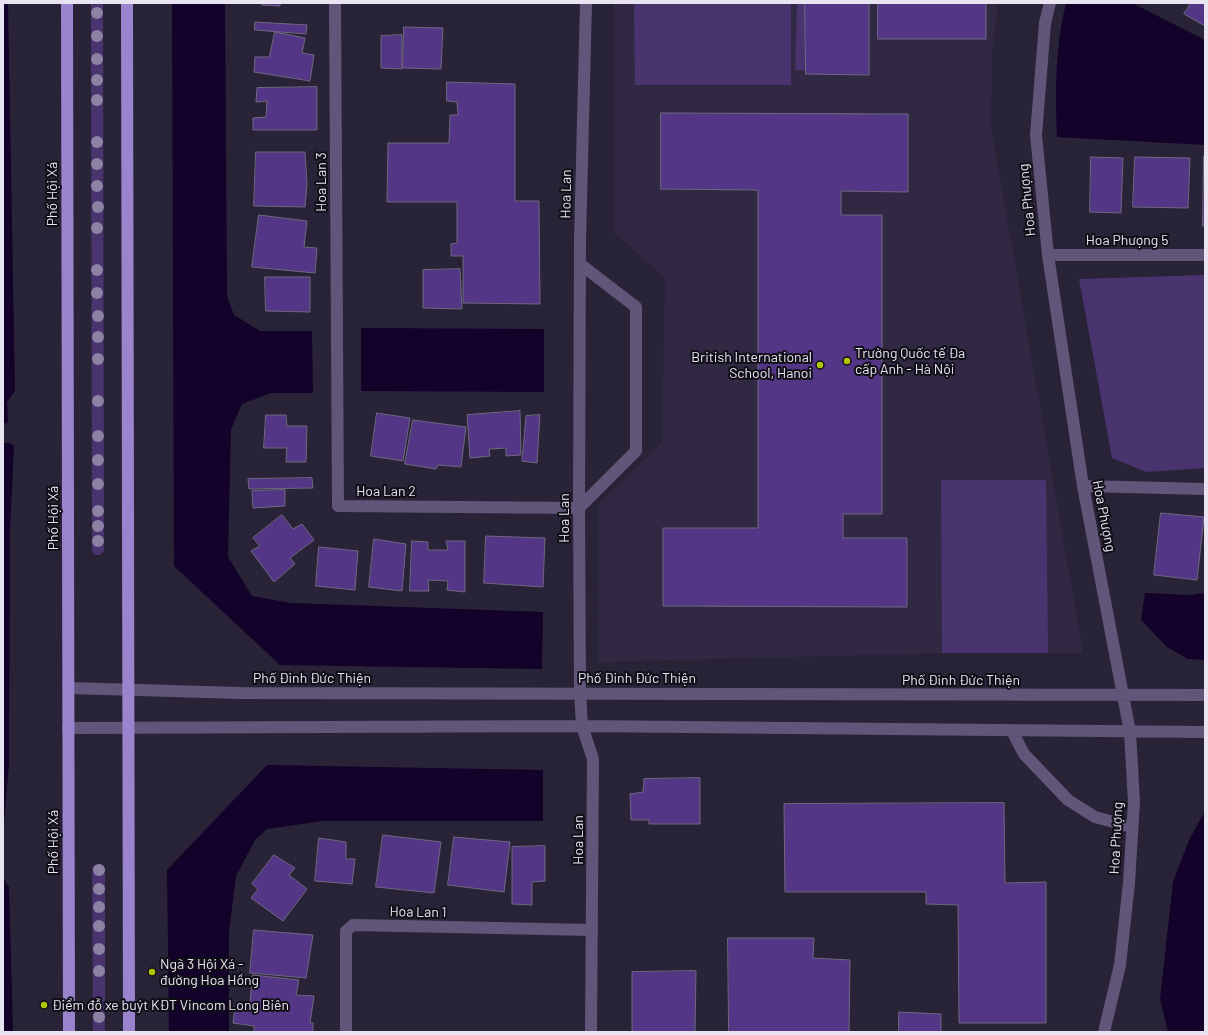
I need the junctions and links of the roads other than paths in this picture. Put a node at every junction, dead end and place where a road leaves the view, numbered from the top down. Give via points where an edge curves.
1 (67, 3) edge
2 (127, 3) edge
3 (335, 3) edge
4 (586, 3) edge
5 (1050, 3) edge
6 (1048, 255) junction
7 (1205, 255) edge
8 (580, 264) junction
9 (337, 361) joint
10 (1083, 486) junction
11 (1205, 489) edge
12 (579, 508) junction
13 (68, 688) junction
14 (128, 689) junction
15 (580, 692) junction
16 (1205, 695) edge
17 (1123, 696) junction
18 (582, 726) junction
19 (68, 728) junction
20 (129, 728) junction
21 (1012, 731) junction
22 (1130, 732) junction
23 (1205, 732) edge
24 (1132, 827) junction
25 (592, 930) junction
26 (69, 1032) edge
27 (129, 1032) edge
28 (346, 1032) edge
29 (591, 1032) edge
30 (1104, 1032) edge

1 - 13 main road, Phố Hội Xá
2 - 14 main road
3 - 9 street, Hoa Lan 3
4 - 8 street, Hoa Lan
5 - 6 street, Hoa Phượng via 1045,23 1036,135
6 - 7 street, Hoa Phượng 5
6 - 10 street, Hoa Phượng
8 - 12 street, Hoa Lan
8 - 12 street via 636,307 636,451
9 - 12 street, Hoa Lan 2 via 338,506
10 - 11 street
10 - 17 street, Hoa Phượng
12 - 15 street, Hoa Lan
13 - 14 street, Phố Đinh Đức Thiện
13 - 19 main road, Phố Hội Xá
14 - 15 street, Phố Đinh Đức Thiện via 240,693
14 - 20 main road
15 - 17 street, Phố Đinh Đức Thiện
15 - 18 street, Hoa Lan
16 - 17 street, Phố Đinh Đức Thiện
17 - 22 street, Hoa Phượng
18 - 20 street
18 - 21 street
18 - 25 street, Hoa Lan via 593,759
19 - 20 street
19 - 26 main road, Phố Hội Xá
20 - 27 main road
21 - 22 street
21 - 24 street via 1024,754 1068,800 1095,817
22 - 23 street
22 - 24 street, Hoa Phượng via 1134,802
24 - 30 street, Hoa Phượng via 1120,965
25 - 28 street, Hoa Lan 1 via 353,925 346,931
25 - 29 street, Hoa Lan

